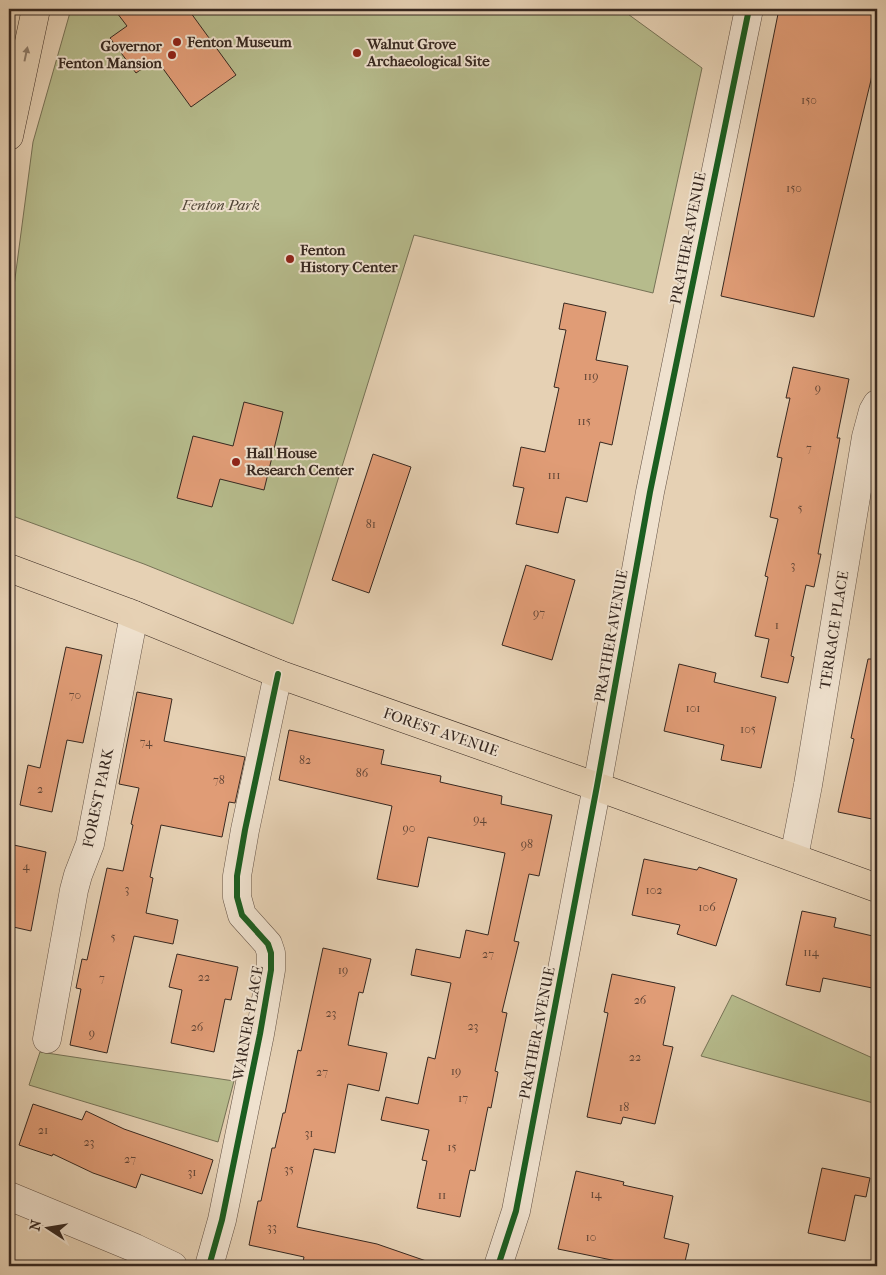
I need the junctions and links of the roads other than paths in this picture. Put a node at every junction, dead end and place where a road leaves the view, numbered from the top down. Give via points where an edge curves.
1 (36, 9) edge
2 (749, 9) edge
3 (9, 136) edge
4 (877, 404) edge
5 (9, 568) edge
6 (134, 615) junction
7 (278, 674) junction
8 (597, 786) junction
9 (794, 858) junction
10 (877, 888) edge
11 (47, 1039) dead end
12 (9, 1196) edge
13 (173, 1266) edge
14 (209, 1266) edge
15 (498, 1266) edge

3 -> 1 main road
2 - 8 street, PRATHER AVENUE via 650,492
4 - 9 street, TERRACE PLACE via 866,437
5 - 6 main road, FOREST AVENUE
6 - 7 main road, FOREST AVENUE
6 - 11 street, FOREST PARK via 90,844 70,907
7 - 8 main road, FOREST AVENUE
7 - 14 street, WARNER PLACE via 237,876 242,915 268,944 270,970 222,1220
8 - 9 main road, FOREST AVENUE
8 - 15 street, PRATHER AVENUE via 516,1211
9 - 10 main road, FOREST AVENUE
12 - 13 street

